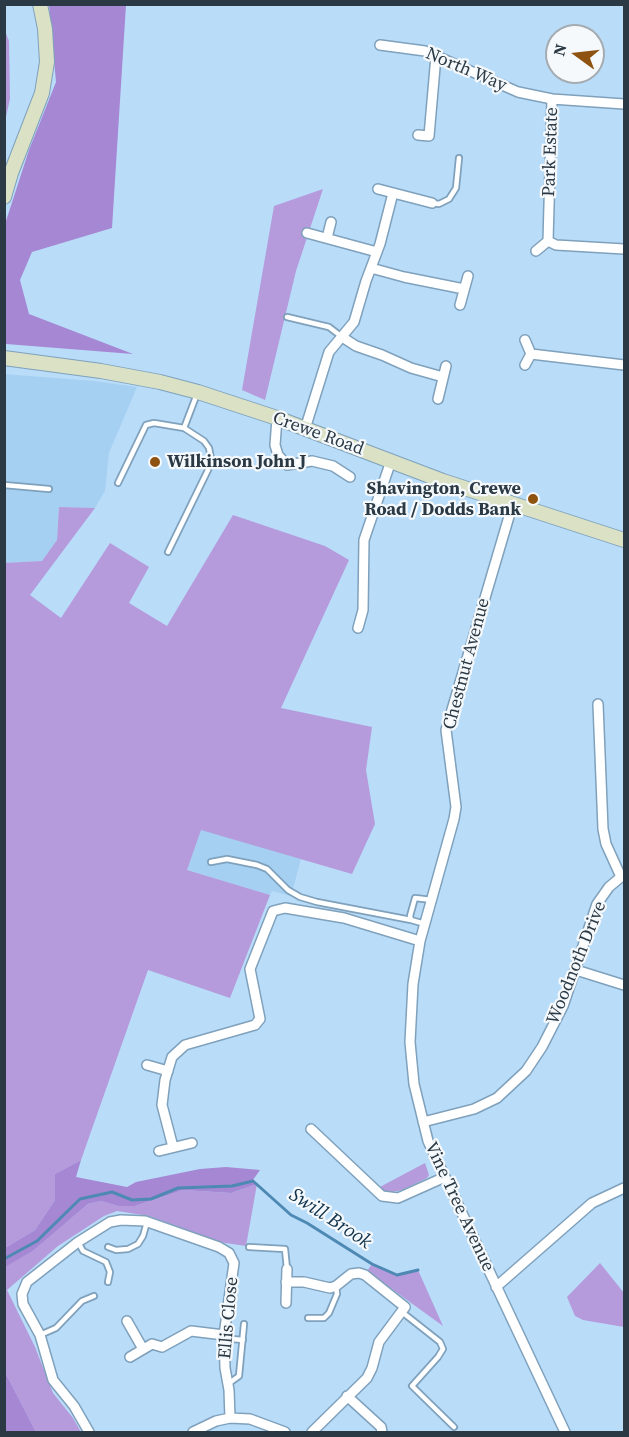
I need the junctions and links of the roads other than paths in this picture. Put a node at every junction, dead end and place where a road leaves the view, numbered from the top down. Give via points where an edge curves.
1 (39, 4) edge
2 (380, 45) dead end
3 (436, 56) junction
4 (552, 99) junction
5 (624, 104) edge
6 (418, 135) dead end
7 (459, 158) dead end
8 (378, 189) dead end
9 (393, 193) junction
10 (4, 197) edge
11 (432, 203) joint
12 (331, 222) dead end
13 (307, 233) dead end
14 (327, 238) junction
15 (548, 240) junction
16 (624, 249) edge
17 (536, 251) dead end
18 (377, 252) junction
19 (371, 268) junction
20 (468, 276) dead end
21 (464, 289) junction
22 (460, 305) dead end
23 (287, 316) dead end
24 (342, 337) junction
25 (525, 340) dead end
26 (531, 354) junction
27 (4, 358) edge
28 (525, 365) dead end
29 (624, 365) edge
30 (446, 366) dead end
31 (443, 377) junction
32 (198, 392) junction
33 (438, 399) dead end
34 (278, 418) junction
35 (184, 428) junction
36 (305, 429) junction
37 (392, 461) junction
38 (350, 477) dead end
39 (118, 483) dead end
40 (4, 485) edge
41 (49, 489) dead end
42 (513, 503) junction
43 (624, 540) edge
44 (168, 552) dead end
45 (358, 628) dead end
46 (598, 704) dead end
47 (211, 862) dead end
48 (623, 876) edge
49 (432, 900) junction
50 (411, 920) junction
51 (425, 924) junction
52 (420, 941) junction
53 (415, 967) joint
54 (576, 970) junction
55 (624, 985) edge
56 (147, 1065) dead end
57 (168, 1071) junction
58 (423, 1122) junction
59 (311, 1129) dead end
60 (192, 1143) dead end
61 (173, 1147) junction
62 (159, 1151) dead end
63 (445, 1177) junction
64 (624, 1188) edge
65 (147, 1222) junction
66 (78, 1242) junction
67 (108, 1247) dead end
68 (249, 1247) dead end
69 (287, 1269) joint
70 (108, 1282) dead end
71 (286, 1282) junction
72 (336, 1286) junction
73 (496, 1287) junction
74 (94, 1296) dead end
75 (286, 1303) dead end
76 (402, 1312) junction
77 (308, 1318) dead end
78 (127, 1321) dead end
79 (244, 1324) dead end
80 (40, 1335) junction
81 (228, 1337) junction
82 (243, 1340) junction
83 (144, 1349) junction
84 (130, 1357) dead end
85 (228, 1384) junction
86 (347, 1396) junction
87 (230, 1418) junction
88 (454, 1427) dead end
89 (89, 1432) edge
90 (193, 1432) edge
91 (285, 1432) edge
92 (312, 1432) edge
93 (382, 1432) edge
94 (565, 1432) edge

1 - 10 main road via 47,62 42,93
2 - 3 street, North Way
3 - 4 street, North Way via 518,92
3 - 6 street via 429,136
4 - 5 street, Park Estate
4 - 15 street, Park Estate
7 - 11 lane via 456,188 449,199
8 - 9 street
9 - 11 street
9 - 18 street
12 - 14 street
13 - 14 street
14 - 18 street
15 - 16 street via 556,245
15 - 17 street
18 - 19 street
19 - 21 street
19 - 24 street via 354,322
20 - 21 street
21 - 22 street
23 - 24 lane via 329,327
24 - 31 street via 411,368
24 - 36 street via 329,352
25 - 26 street
26 - 28 street
26 - 29 street
27 - 32 main road, Crewe Road via 109,373
30 - 31 street
31 - 33 street
32 - 34 main road, Crewe Road
32 - 35 lane
34 - 36 main road, Crewe Road
34 - 38 street via 275,445 287,465 312,461 333,466
35 - 39 lane via 146,425
35 - 44 lane via 204,441 211,458
36 - 37 main road, Crewe Road
37 - 42 main road, Crewe Road
37 - 45 street via 364,540 363,610
40 - 41 lane
42 - 43 main road, Crewe Road
42 - 49 street, Chestnut Avenue via 448,721 456,807
46 - 48 street, Woodnoth Drive via 603,829 606,844
47 - 50 lane via 227,859 257,865 300,897
48 - 54 street, Woodnoth Drive via 597,904
49 - 50 lane via 415,898
49 - 51 street, Chestnut Avenue
50 - 51 lane
51 - 52 street, Chestnut Avenue
52 - 53 street, Chestnut Avenue
52 - 57 street via 344,918 285,908 273,911 250,969 260,1019 255,1025 185,1045 172,1057
53 - 58 street, Vine Tree Avenue via 410,1042
54 - 55 street
54 - 58 street, Woodnoth Drive via 563,1006 526,1071 497,1098 474,1109
56 - 57 street
57 - 61 street via 162,1105
58 - 63 street, Vine Tree Avenue
59 - 63 street via 382,1196 398,1198
60 - 61 street
61 - 62 street
63 - 73 street, Vine Tree Avenue
64 - 73 street via 592,1203
65 - 66 street, Ellis Close via 110,1222
65 - 67 lane via 138,1244 128,1249
65 - 81 street, Ellis Close via 229,1253 234,1263
66 - 70 lane via 83,1251 106,1262
66 - 80 street, Ellis Close via 24,1288 22,1304
68 - 69 lane via 285,1249
69 - 71 street
71 - 72 street
71 - 75 street
72 - 76 street via 351,1274 365,1275 405,1307
72 - 77 lane via 337,1294 324,1318
73 - 94 street, Vine Tree Avenue
74 - 80 lane via 82,1301 56,1328
76 - 86 street via 379,1342 370,1373
76 - 88 lane via 440,1342 443,1349 438,1357 412,1386
78 - 83 street
79 - 82 lane
80 - 89 street, Ellis Close via 53,1380
81 - 82 lane
81 - 83 street via 191,1331 162,1347 152,1344
81 - 85 street, Ellis Close
82 - 85 lane via 239,1376
83 - 84 street
85 - 87 street, Ellis Close
86 - 92 street
86 - 93 street
87 - 90 street
87 - 91 street via 250,1419

